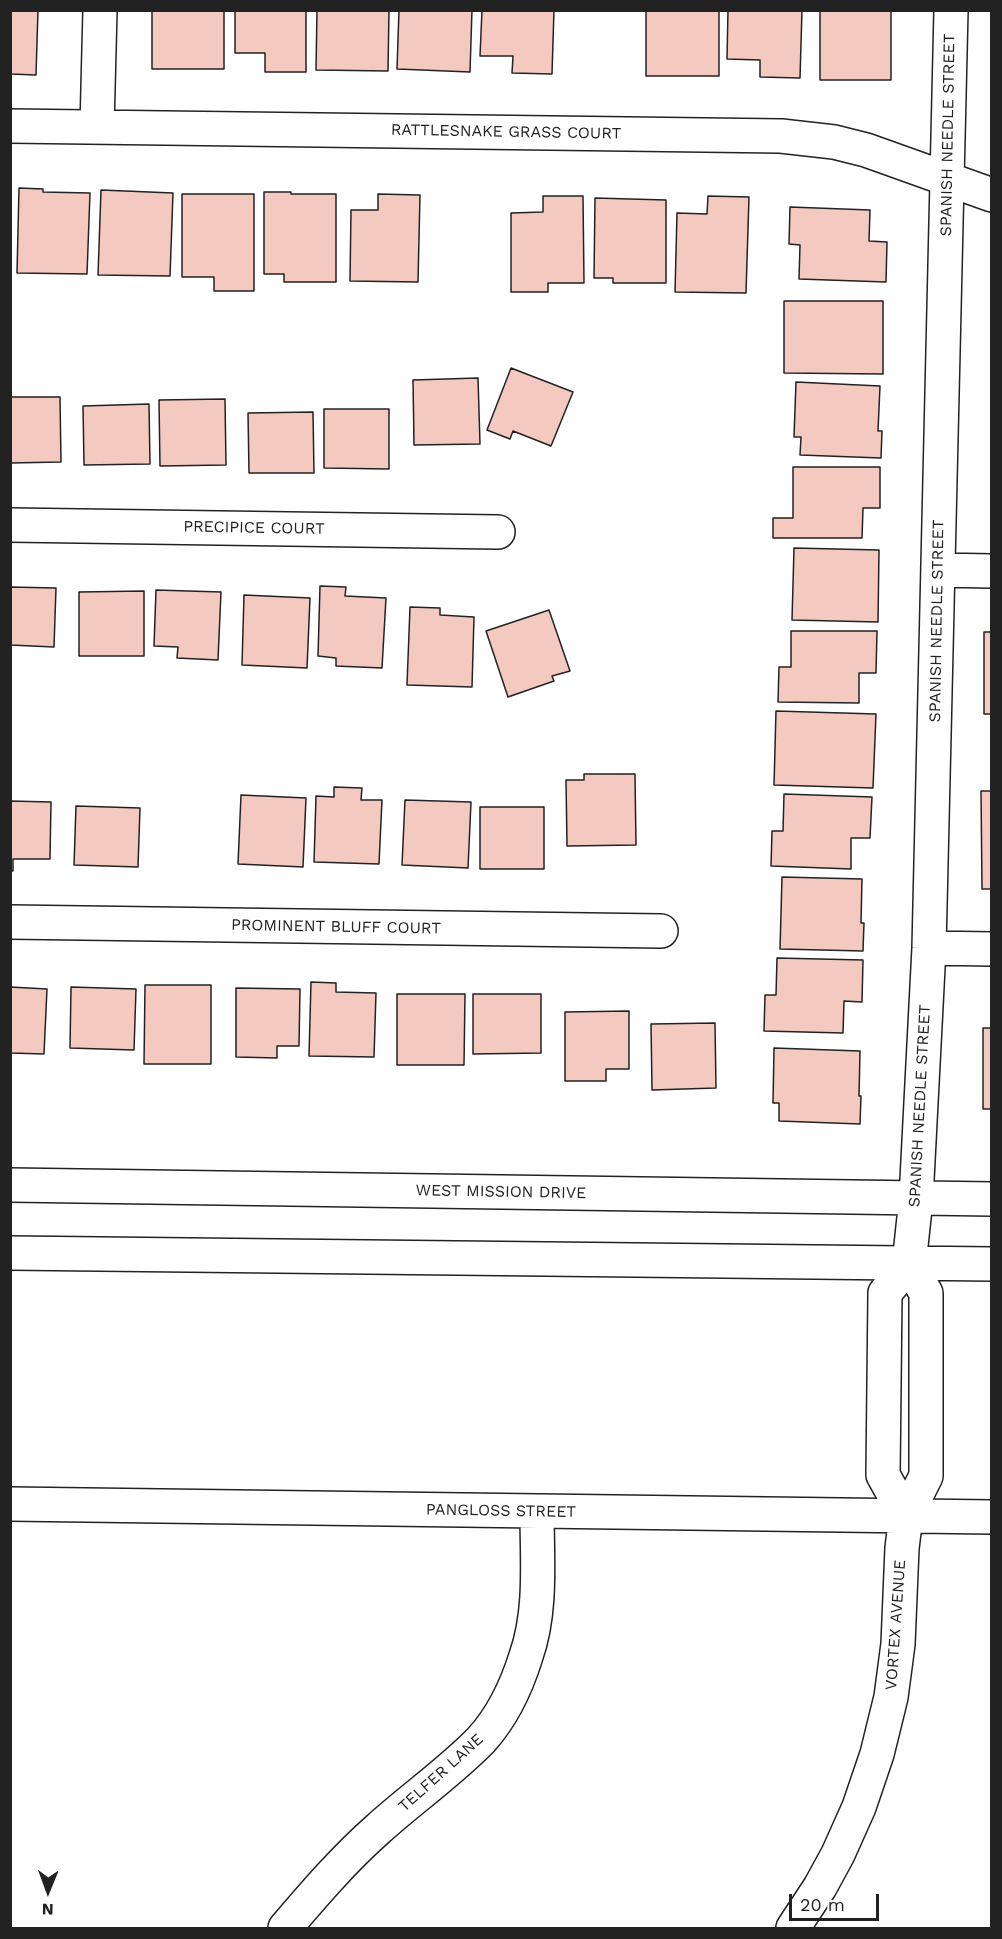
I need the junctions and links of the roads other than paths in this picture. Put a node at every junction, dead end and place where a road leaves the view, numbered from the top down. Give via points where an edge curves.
1 (100, 10) edge
2 (951, 10) edge
3 (10, 126) edge
4 (97, 127) junction
5 (947, 178) junction
6 (992, 195) edge
7 (10, 525) edge
8 (498, 531) dead end
9 (938, 570) junction
10 (992, 571) edge
11 (10, 922) edge
12 (661, 931) dead end
13 (929, 948) junction
14 (992, 950) edge
15 (10, 1185) edge
16 (992, 1199) edge
17 (914, 1214) junction
18 (10, 1253) edge
19 (909, 1263) junction
20 (992, 1264) edge
21 (10, 1504) edge
22 (537, 1512) junction
23 (906, 1516) junction
24 (992, 1517) edge
25 (285, 1929) edge
26 (793, 1929) edge

1 - 4 street
2 - 5 street, SPANISH NEEDLE STREET
3 - 4 street, RATTLESNAKE GRASS COURT
4 - 5 street, RATTLESNAKE GRASS COURT via 781,136 866,150
5 - 6 street, RATTLESNAKE GRASS COURT
5 - 9 street, SPANISH NEEDLE STREET
7 - 8 street, PRECIPICE COURT
9 - 10 street
9 - 13 street, SPANISH NEEDLE STREET
11 - 12 street, PROMINENT BLUFF COURT
13 - 14 street
13 - 17 street, SPANISH NEEDLE STREET
15 - 17 street, WEST MISSION DRIVE
16 - 17 street, WEST MISSION DRIVE
17 - 19 street
18 - 19 street
19 - 20 street
19 - 23 street, VORTEX AVENUE via 926,1293 926,1476
19 - 23 street via 885,1293 883,1442 883,1474
21 - 22 street, PANGLOSS STREET
22 - 23 street, PANGLOSS STREET
22 - 25 street, TELFER LANE via 534,1621 516,1684 501,1711 482,1738 335,1870
23 - 24 street, PANGLOSS STREET
23 - 26 street, VORTEX AVENUE via 898,1644 891,1697 877,1754 838,1854

